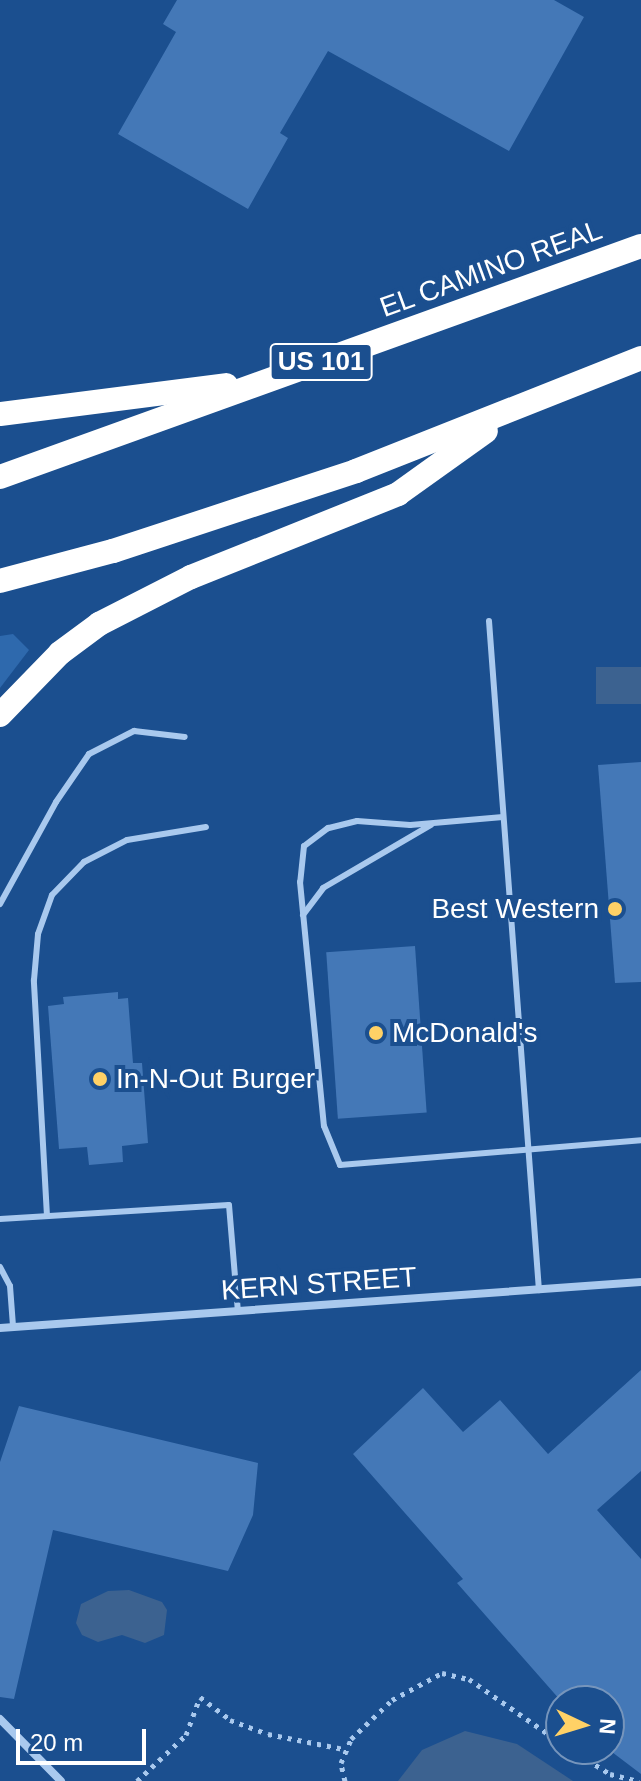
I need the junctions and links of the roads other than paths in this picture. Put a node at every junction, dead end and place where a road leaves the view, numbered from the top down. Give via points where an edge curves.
1 (641, 246) edge
2 (641, 358) edge
3 (272, 379) junction
4 (513, 411) junction
5 (0, 414) edge
6 (0, 477) edge
7 (0, 581) edge
8 (489, 621) dead end
9 (0, 715) edge
10 (185, 737) dead end
11 (503, 817) junction
12 (434, 823) junction
13 (206, 827) dead end
14 (0, 904) edge
15 (303, 915) junction
16 (641, 1140) edge
17 (529, 1150) junction
18 (47, 1216) junction
19 (0, 1219) edge
20 (0, 1267) edge
21 (641, 1282) edge
22 (539, 1290) junction
23 (238, 1312) junction
24 (13, 1326) junction
25 (0, 1328) edge
26 (0, 1719) edge
27 (61, 1781) edge

1 - 3 highway, EL CAMINO REAL / US 101
2 - 4 highway
3 - 5 highway
3 - 6 highway, EL CAMINO REAL / US 101
4 - 7 highway via 244,509
4 - 9 highway via 398,494 191,577 99,624 49,663
8 - 11 lane
10 - 14 lane via 134,731 89,754
11 - 12 lane
11 - 17 lane
12 - 15 lane via 323,888
12 - 15 lane via 357,821 328,828 304,846
13 - 18 lane via 127,840 84,862 52,895 38,934 34,980
15 - 17 lane via 324,1126 340,1165
16 - 17 lane
17 - 22 lane
18 - 19 lane
18 - 23 lane via 229,1205
20 - 24 lane via 10,1286
21 - 22 street, KERN STREET
22 - 23 street, KERN STREET
23 - 24 street, KERN STREET
24 - 25 street, KERN STREET
26 - 27 street

